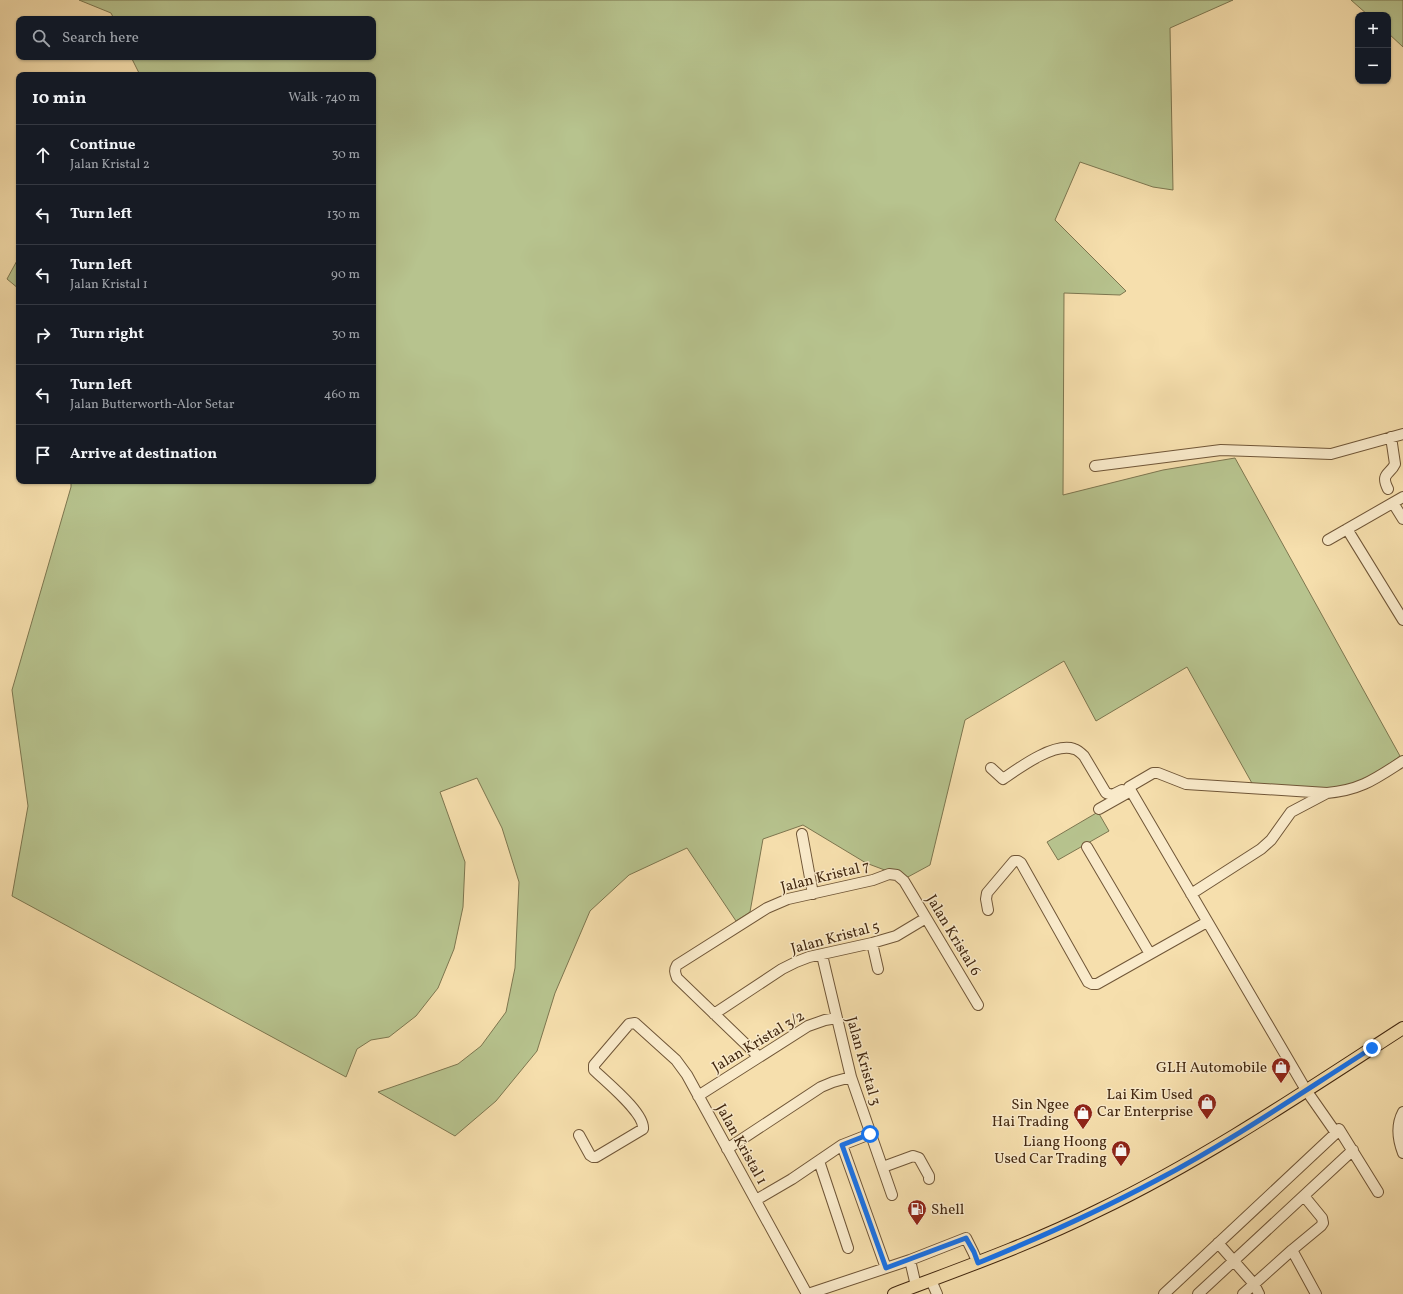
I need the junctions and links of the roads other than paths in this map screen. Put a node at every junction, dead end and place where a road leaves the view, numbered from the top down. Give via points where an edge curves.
1 (1403, 434) edge
2 (1391, 437) junction
3 (1095, 466) dead end
4 (1388, 489) dead end
5 (1403, 497) edge
6 (1393, 502) junction
7 (1403, 520) edge
8 (1347, 529) junction
9 (1328, 540) dead end
10 (1403, 620) edge
11 (1403, 761) edge
12 (991, 768) dead end
13 (1130, 789) junction
14 (1327, 793) junction
15 (1099, 809) dead end
16 (802, 834) dead end
17 (1087, 847) dead end
18 (904, 881) joint
19 (813, 894) junction
20 (1191, 894) junction
21 (988, 910) dead end
22 (926, 918) junction
23 (1207, 922) junction
24 (872, 943) junction
25 (1150, 954) junction
26 (822, 955) junction
27 (878, 970) dead end
28 (978, 1005) dead end
29 (714, 1014) junction
30 (837, 1018) junction
31 (1403, 1028) edge
32 (759, 1057) junction
33 (851, 1077) junction
34 (1306, 1090) junction
35 (698, 1096) junction
36 (1403, 1112) edge
37 (1339, 1129) dead end
38 (870, 1134) junction
39 (579, 1135) dead end
40 (842, 1145) junction
41 (727, 1149) junction
42 (1353, 1150) junction
43 (1403, 1153) edge
44 (819, 1161) junction
45 (883, 1167) junction
46 (929, 1180) dead end
47 (1378, 1192) dead end
48 (892, 1195) dead end
49 (1304, 1196) junction
50 (756, 1200) junction
51 (1218, 1243) junction
52 (848, 1248) dead end
53 (1292, 1250) junction
54 (910, 1260) junction
55 (1234, 1261) junction
56 (978, 1263) junction
57 (886, 1268) junction
58 (931, 1280) junction
59 (1254, 1284) junction
60 (916, 1286) junction
61 (807, 1294) edge
62 (894, 1294) edge
63 (937, 1294) edge
64 (1164, 1294) edge
65 (1198, 1294) edge
66 (1243, 1294) edge
67 (1259, 1294) edge
68 (1316, 1294) edge

1 - 2 street
2 - 3 street via 1331,454 1221,450
2 - 4 street via 1395,464 1384,478
5 - 6 street
6 - 7 street
6 - 8 street
8 - 9 street
8 - 10 street
11 - 14 street via 1365,785 1343,792
12 - 13 street via 1003,779 1036,757 1052,751 1074,748 1084,756 1106,793 1112,795
13 - 14 street via 1153,773 1158,773 1186,784
13 - 15 street
13 - 20 street
14 - 20 street via 1291,812 1271,840 1261,849
16 - 19 street
17 - 25 street
18 - 19 street, Jalan Kristal 7 via 897,875 889,874
18 - 22 street, Jalan Kristal 6
19 - 29 street, Jalan Kristal 7 via 788,899 767,908 678,965 675,971 677,978
20 - 23 street
21 - 25 street via 986,899 989,889 1014,861 1018,861 1088,982 1097,984
22 - 24 street, Jalan Kristal 5 via 896,936
22 - 28 street, Jalan Kristal 6
23 - 25 street
23 - 34 street
24 - 26 street, Jalan Kristal 5
24 - 27 street
26 - 29 street, Jalan Kristal 5 via 782,969
26 - 30 street, Jalan Kristal 3
29 - 32 street
30 - 32 street, Jalan Kristal 3/2 via 808,1026
30 - 33 street, Jalan Kristal 3
31 - 34 main road
32 - 35 street, Jalan Kristal 3/2
33 - 38 street, Jalan Kristal 3
33 - 41 street via 821,1087
34 - 51 street via 1336,1133
34 - 56 main road via 1218,1145 1099,1211
35 - 39 street, Jalan Kristal 1 via 676,1060 632,1023 610,1044 593,1067 634,1108 643,1129 596,1157 590,1155
35 - 41 street, Jalan Kristal 1
36 - 43 street via 1399,1119 1398,1133
37 - 42 street
38 - 40 street
38 - 45 street, Jalan Kristal 3
40 - 44 street
40 - 57 street
41 - 50 street, Jalan Kristal 1
42 - 47 street
42 - 49 street
44 - 50 street
44 - 52 street
45 - 46 street via 913,1156 917,1157
45 - 48 street, Jalan Kristal 3
49 - 53 street via 1322,1218 1322,1223
49 - 55 street
50 - 61 street, Jalan Kristal 1
51 - 55 street
51 - 64 street
53 - 59 street
53 - 68 street
54 - 56 street, Jalan Kristal 1 via 966,1238
54 - 57 street, Jalan Kristal 1
54 - 60 street
55 - 59 street
55 - 65 street
56 - 58 main road
57 - 61 street, Jalan Kristal 1
58 - 60 main road
58 - 63 street
59 - 66 street
59 - 67 street
60 - 62 main road

